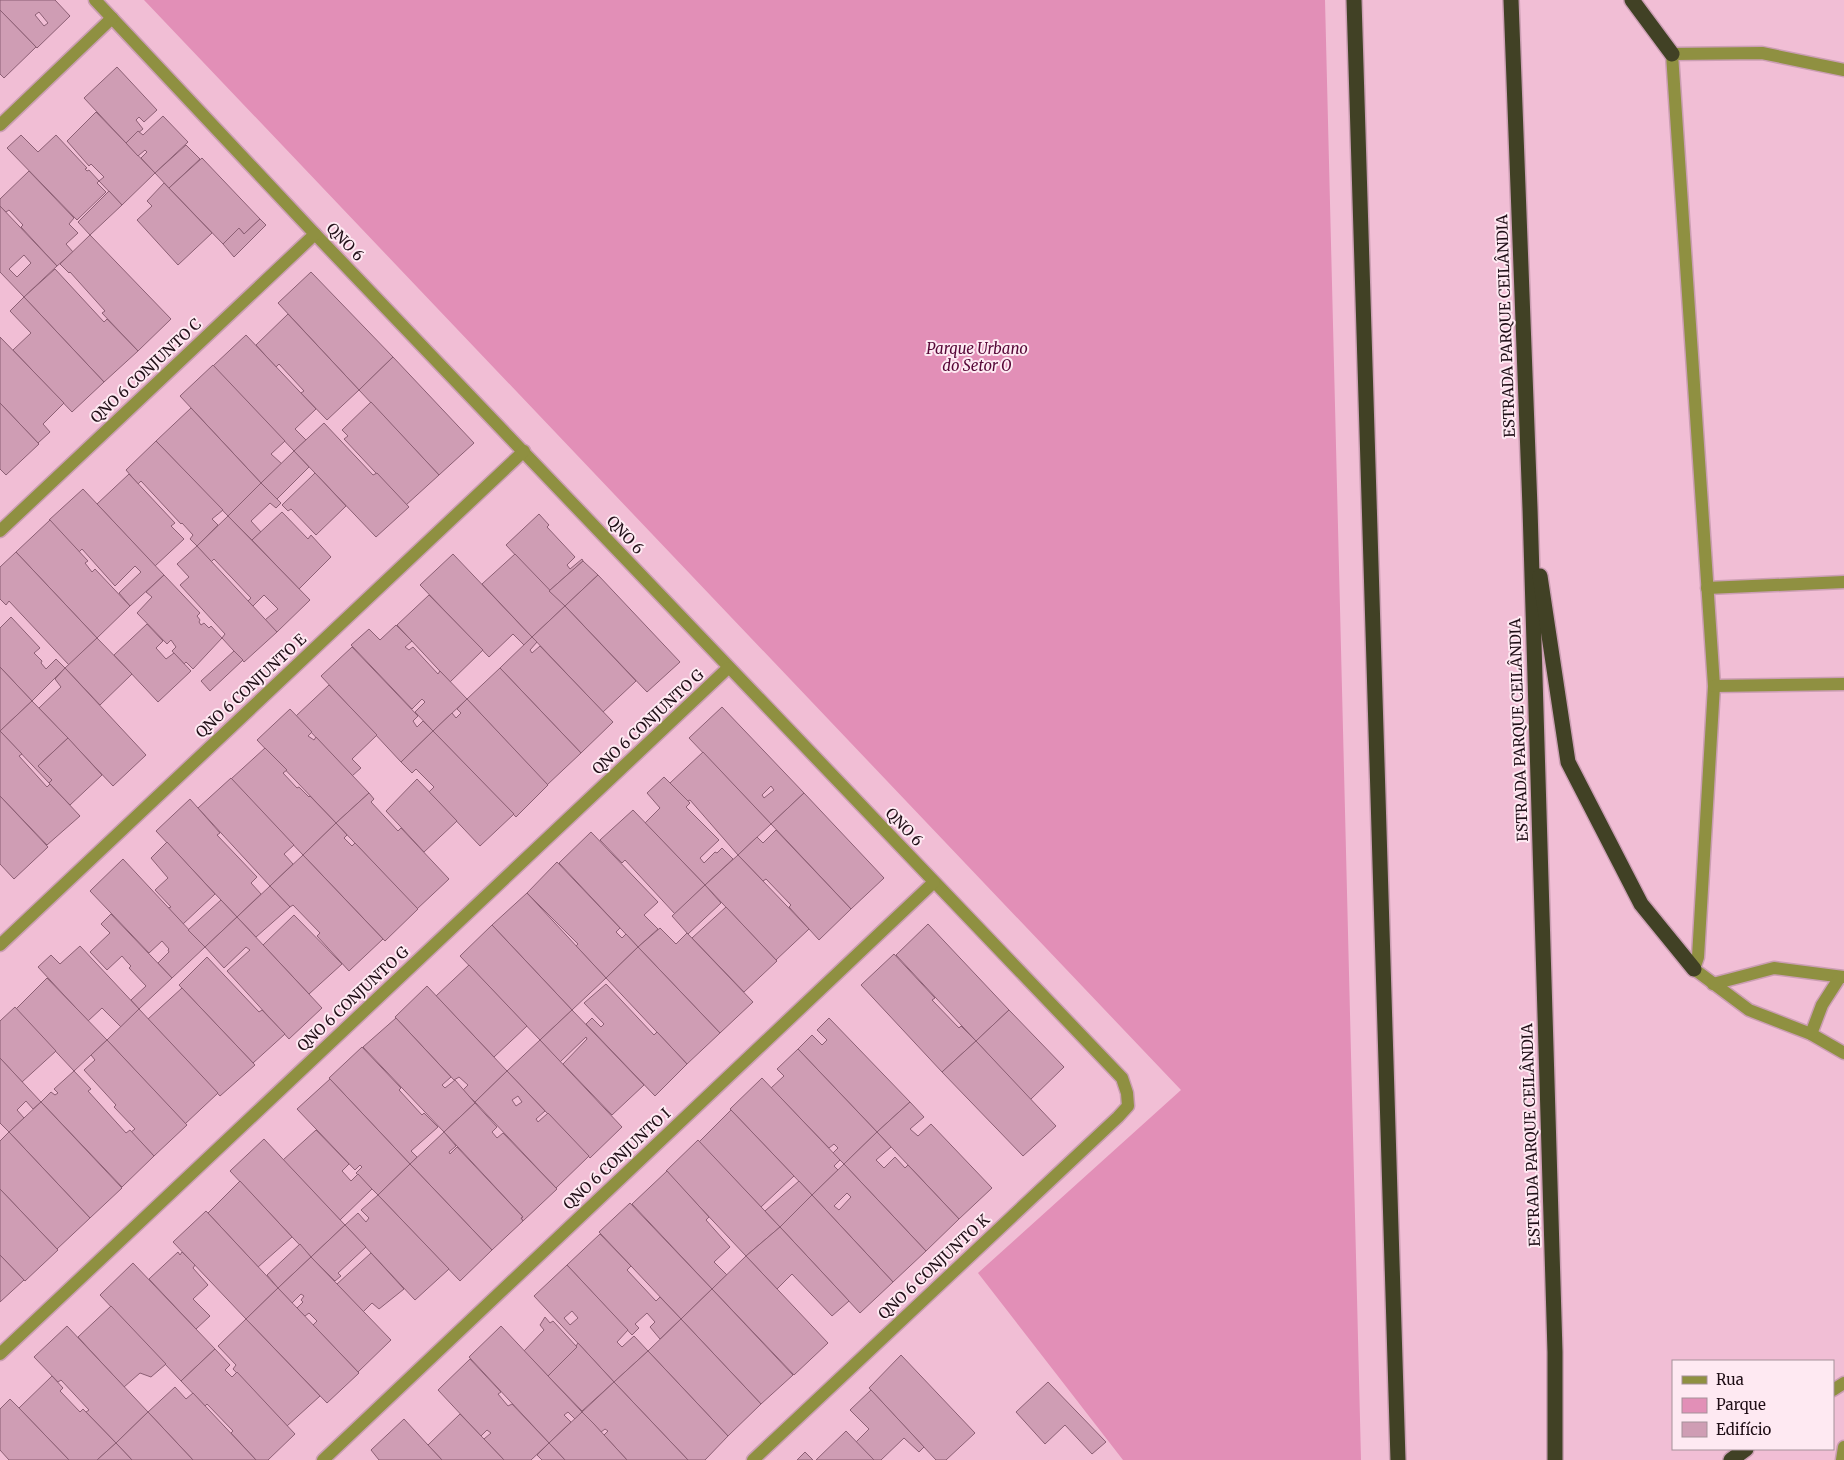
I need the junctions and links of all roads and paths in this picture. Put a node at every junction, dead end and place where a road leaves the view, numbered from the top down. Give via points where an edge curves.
1 (95, 0) edge
2 (1354, 0) edge
3 (1511, 0) edge
4 (1632, 0) edge
5 (112, 18) junction
6 (1672, 54) junction
7 (1844, 70) edge
8 (0, 125) edge
9 (315, 234) junction
10 (524, 451) junction
11 (1530, 508) junction
12 (0, 531) edge
13 (1844, 582) edge
14 (1707, 588) junction
15 (728, 668) junction
16 (1844, 684) edge
17 (1714, 686) junction
18 (934, 882) junction
19 (0, 945) edge
20 (1694, 969) junction
21 (1842, 977) edge
22 (1713, 984) junction
23 (1811, 1034) junction
24 (1844, 1053) edge
25 (1127, 1093) joint
26 (0, 1354) edge
27 (1844, 1447) edge
28 (1745, 1450) edge
29 (323, 1460) edge
30 (753, 1460) edge
31 (1398, 1460) edge
32 (1555, 1460) edge
33 (1731, 1460) edge
34 (1842, 1460) edge

1 - 5 street, QNO 6
2 - 31 highway
3 - 11 highway, ESTRADA PARQUE CEILÂNDIA
4 - 6 highway
5 - 8 street
5 - 9 street, QNO 6
6 - 7 street via 1762,53
6 - 14 street
9 - 10 street, QNO 6
9 - 12 street, QNO 6 CONJUNTO C
10 - 15 street, QNO 6
10 - 19 street, QNO 6 CONJUNTO E
11 - 20 highway via 1568,762 1641,904
11 - 32 highway, ESTRADA PARQUE CEILÂNDIA via 1555,1352
13 - 14 street
14 - 17 street
15 - 18 street, QNO 6
15 - 26 street, QNO 6 CONJUNTO G
16 - 17 street
17 - 20 street via 1698,957
18 - 25 street, QNO 6 via 1122,1078
18 - 29 street, QNO 6 CONJUNTO I
20 - 22 street
21 - 22 street via 1774,968
21 - 23 street via 1822,1005
22 - 23 street via 1749,1010
23 - 24 street
25 - 30 street, QNO 6 CONJUNTO K via 1128,1106 1118,1117
27 - 34 street
28 - 33 highway

